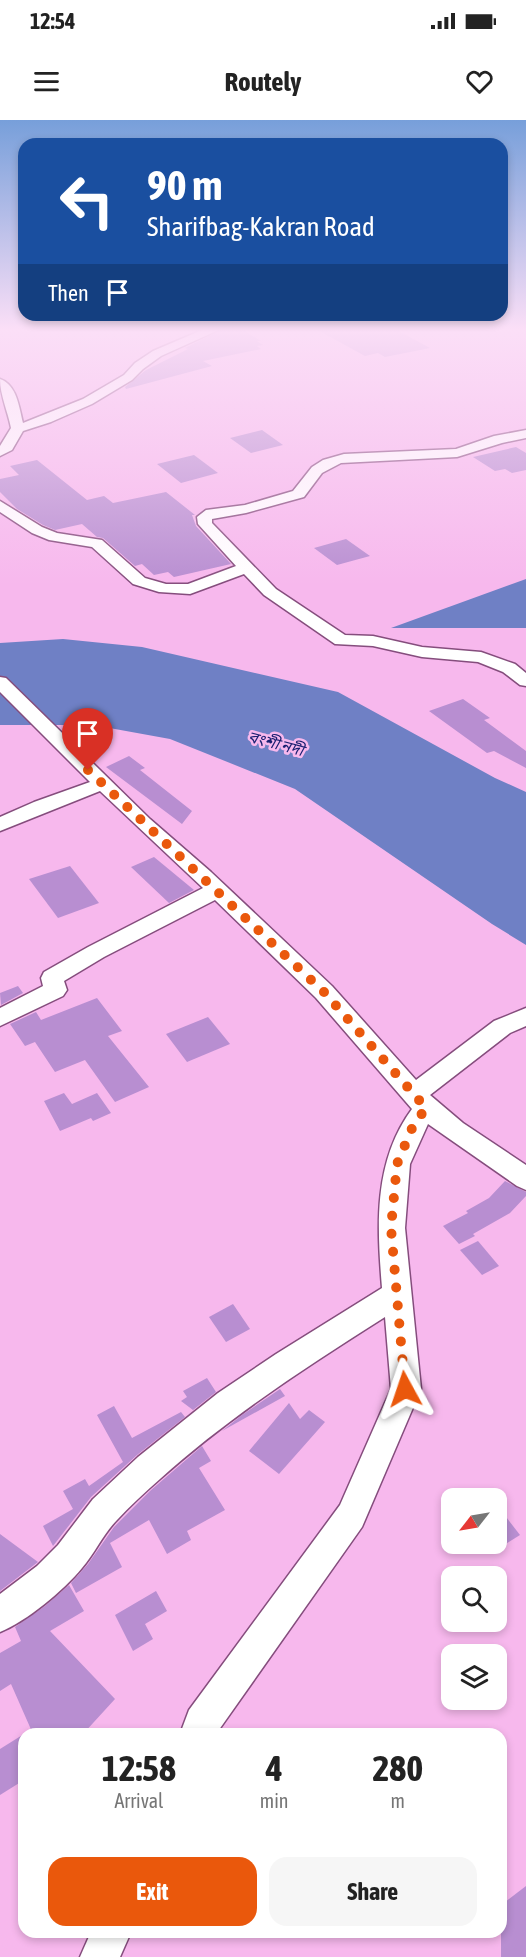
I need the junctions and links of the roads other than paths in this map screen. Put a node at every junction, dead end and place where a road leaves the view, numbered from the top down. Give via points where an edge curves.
1 (15, 414) edge
2 (61, 414) edge
3 (18, 428) junction
4 (526, 434) edge
5 (0, 452) edge
6 (0, 505) edge
7 (248, 567) junction
8 (526, 681) edge
9 (0, 682) edge
10 (102, 784) junction
11 (0, 825) edge
12 (217, 890) junction
13 (526, 1016) edge
14 (0, 1018) edge
15 (420, 1101) junction
16 (526, 1179) edge
17 (397, 1294) junction
18 (0, 1615) edge
19 (200, 1728) edge
20 (108, 1938) edge
21 (100, 1957) edge

1 - 3 street
2 - 3 street
3 - 5 street
4 - 7 street via 457,453 328,462 316,468 299,494 204,517 205,524
6 - 7 street via 54,537 97,543 139,581 165,589 190,589
7 - 8 street via 270,592 341,640 481,657 509,668
9 - 10 street
10 - 11 street
10 - 12 street
12 - 14 street via 96,952 52,978 55,990
12 - 15 street via 324,992
13 - 15 street via 502,1027
15 - 16 street via 454,1130
15 - 17 street via 397,1164 391,1228
17 - 18 street via 220,1410 104,1510 70,1557 49,1578
17 - 19 street via 405,1389 351,1516
20 - 21 street

